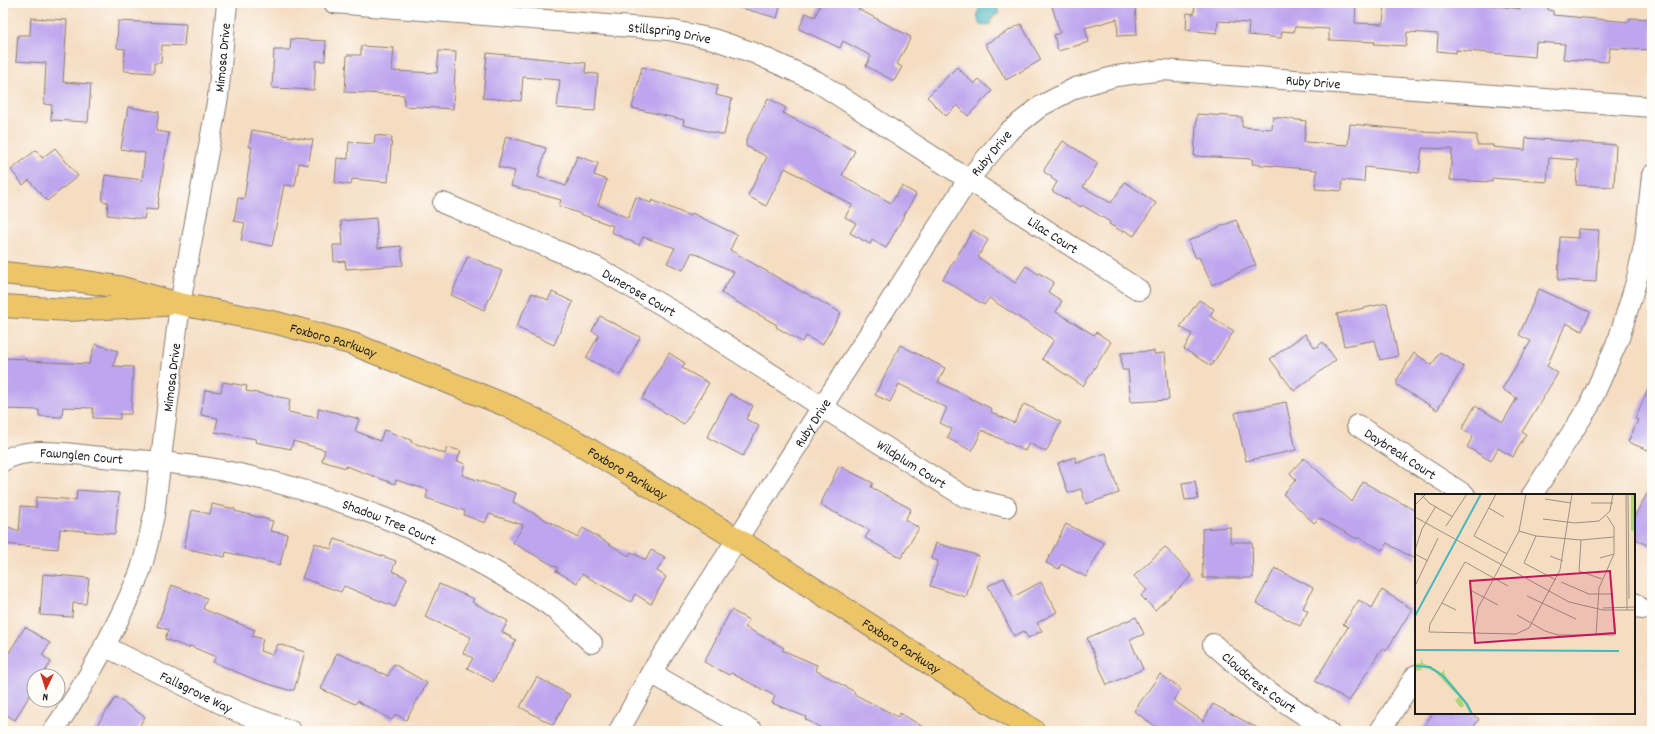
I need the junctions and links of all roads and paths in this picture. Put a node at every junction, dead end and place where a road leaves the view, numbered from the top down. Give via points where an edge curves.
1 (227, 3) edge
2 (334, 3) edge
3 (1652, 108) edge
4 (1652, 175) edge
5 (968, 180) junction
6 (443, 203) dead end
7 (3, 273) edge
8 (1138, 290) dead end
9 (180, 304) junction
10 (3, 306) edge
11 (822, 408) junction
12 (1356, 425) dead end
13 (3, 461) edge
14 (161, 462) junction
15 (1463, 494) edge
16 (1533, 494) edge
17 (1006, 507) dead end
18 (737, 540) junction
19 (592, 643) dead end
20 (1213, 644) dead end
21 (104, 646) junction
22 (651, 673) junction
23 (1415, 677) edge
24 (52, 731) edge
25 (291, 731) edge
26 (619, 731) edge
27 (753, 731) edge
28 (1034, 731) edge
29 (1328, 731) edge
30 (1380, 731) edge

1 - 9 street, Mimosa Drive via 218,97
2 - 5 street, Stillspring Drive via 669,30 713,39 754,53 816,81
3 - 5 street, Ruby Drive via 1163,70 1116,76 1075,88 1041,106 1008,132
4 - 16 street via 1646,241 1619,338 1589,406
5 - 8 street, Lilac Court
5 - 11 street, Ruby Drive
6 - 11 street, Dunerose Court via 596,267 693,323
7 - 9 main road, Foxboro Parkway via 81,280 152,295
9 - 10 main road, Foxboro Parkway via 68,310
9 - 14 street, Mimosa Drive
9 - 18 main road, Foxboro Parkway via 277,323 353,344 513,408 577,442
11 - 17 street, Wildplum Court via 966,497
11 - 18 street, Ruby Drive
12 - 15 street, Daybreak Court
13 - 14 street, Fawnglen Court via 30,453 53,453
14 - 19 street, Shadow Tree Court via 229,471 271,481 395,522 494,570 554,609
14 - 21 street, Mimosa Drive via 147,548 138,576
18 - 22 street, Ruby Drive
18 - 28 main road, Foxboro Parkway
20 - 29 street, Cloudcrest Court via 1262,687
21 - 24 street, Mimosa Drive via 81,689
21 - 25 street, Fallsgrove Way via 236,711
22 - 26 street, Ruby Drive
22 - 27 street
23 - 30 street

